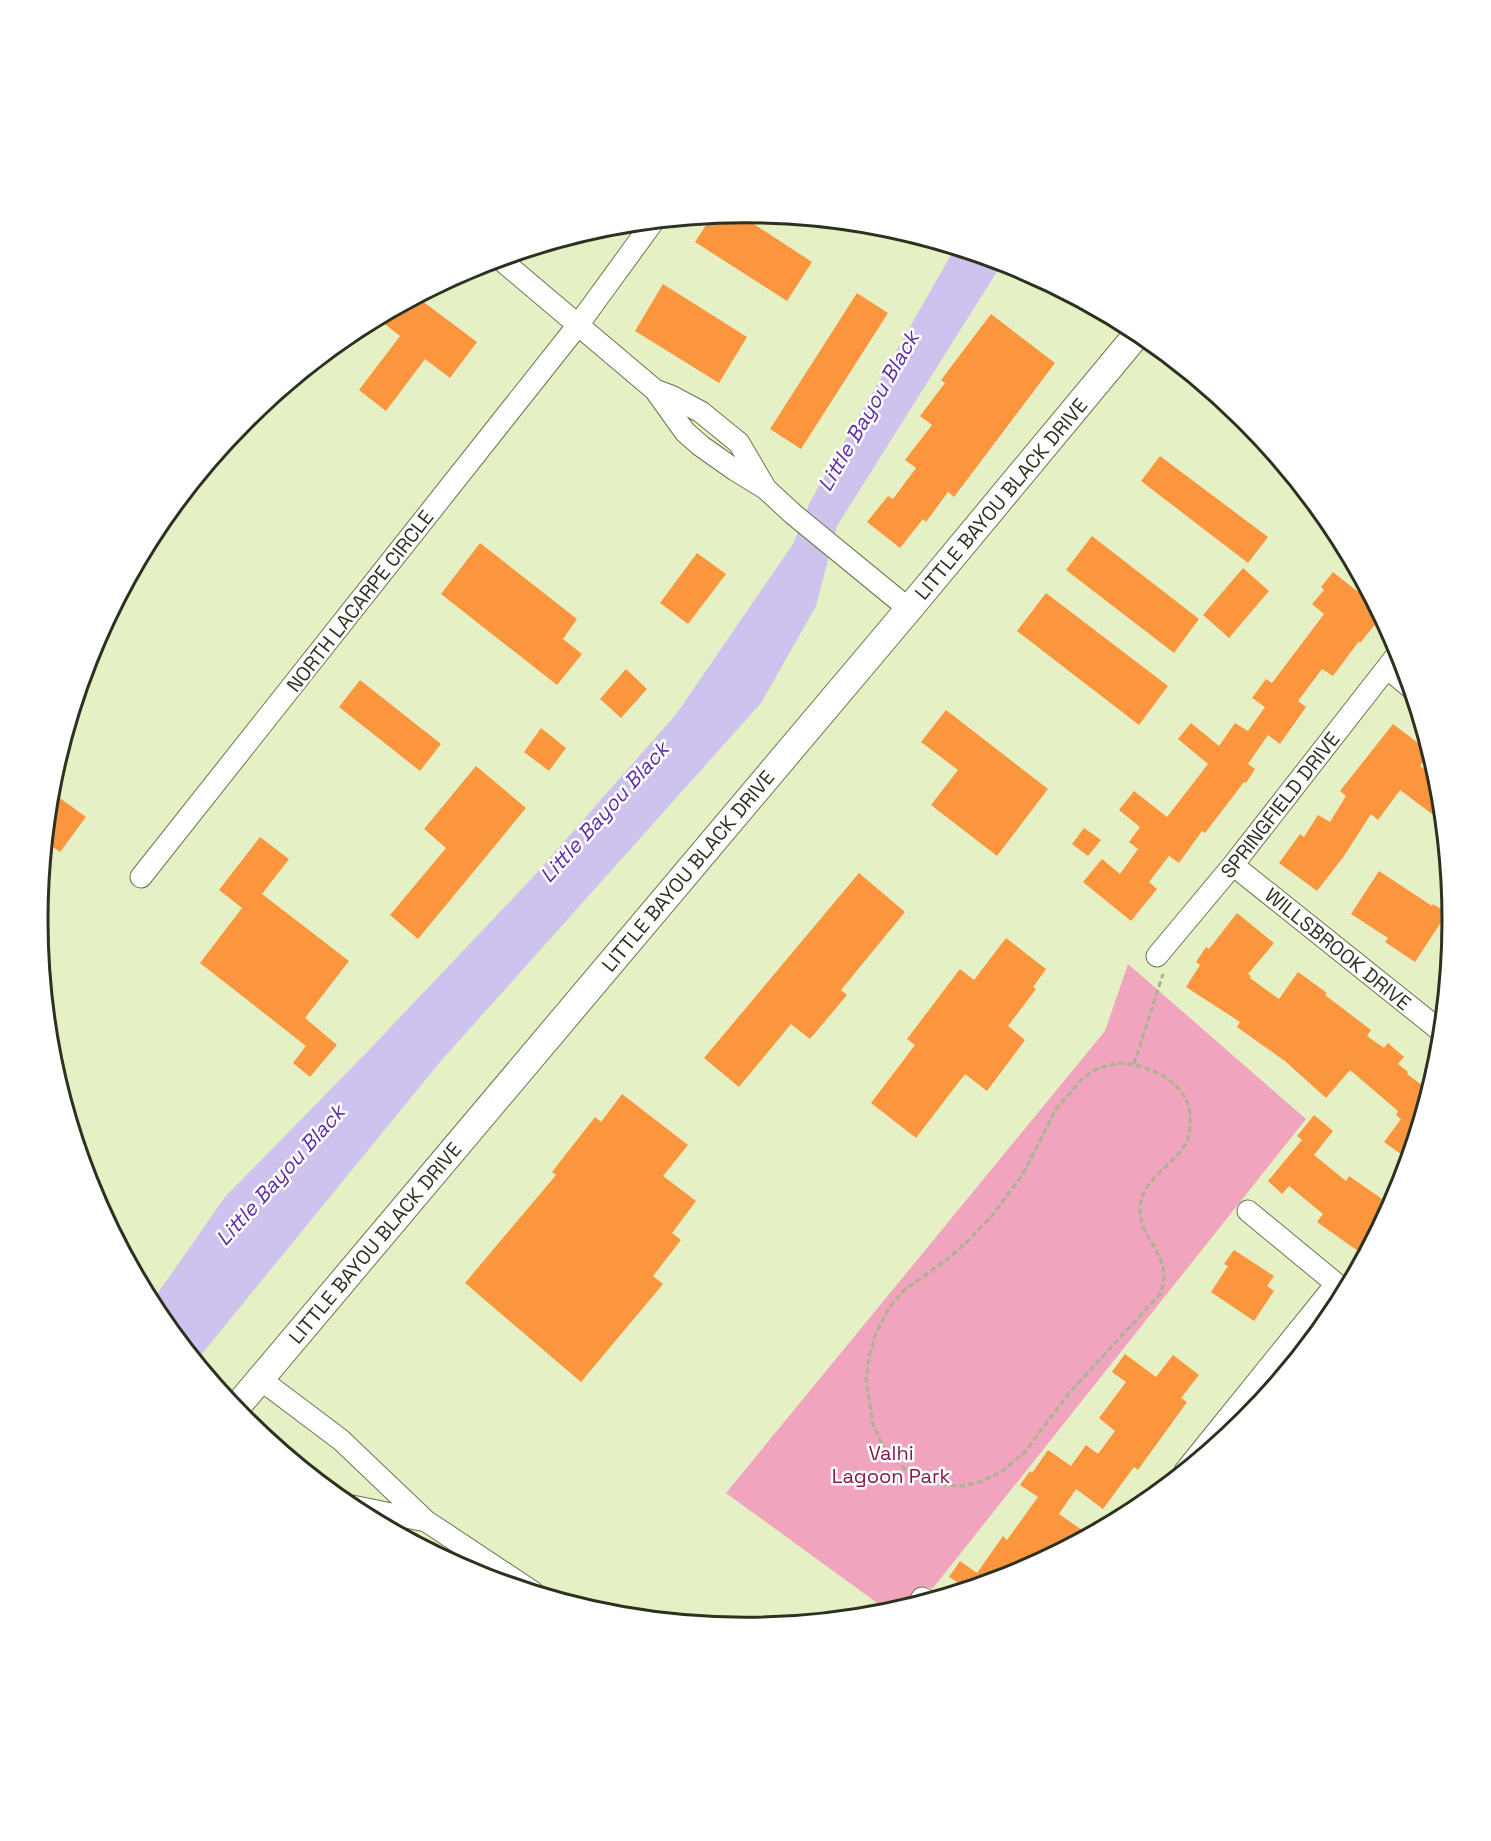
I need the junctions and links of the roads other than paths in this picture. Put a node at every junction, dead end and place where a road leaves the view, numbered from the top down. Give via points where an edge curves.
1 (647, 230) edge
2 (507, 265) edge
3 (578, 325) junction
4 (1132, 340) edge
5 (909, 609) junction
6 (1393, 661) edge
7 (1233, 865) junction
8 (141, 877) dead end
9 (1161, 963) road end
10 (1435, 1026) edge
11 (1248, 1211) dead end
12 (1339, 1286) edge
13 (1328, 1303) edge
14 (260, 1379) junction
15 (241, 1402) edge
16 (1215, 1436) edge
17 (374, 1511) edge
18 (426, 1521) junction
19 (497, 1572) edge

1 - 3 street, NORTH LACARPE CIRCLE
2 - 3 street
3 - 5 street via 655,390 701,412 739,442 766,489
3 - 8 street, NORTH LACARPE CIRCLE
4 - 5 main road, LITTLE BAYOU BLACK DRIVE
5 - 14 main road, LITTLE BAYOU BLACK DRIVE
6 - 7 street, SPRINGFIELD DRIVE
7 - 9 street, SPRINGFIELD DRIVE
7 - 10 street, WILLSBROOK DRIVE
11 - 12 street
13 - 16 street
14 - 15 main road, LITTLE BAYOU BLACK DRIVE
14 - 18 street via 341,1440
17 - 18 street
18 - 19 street

